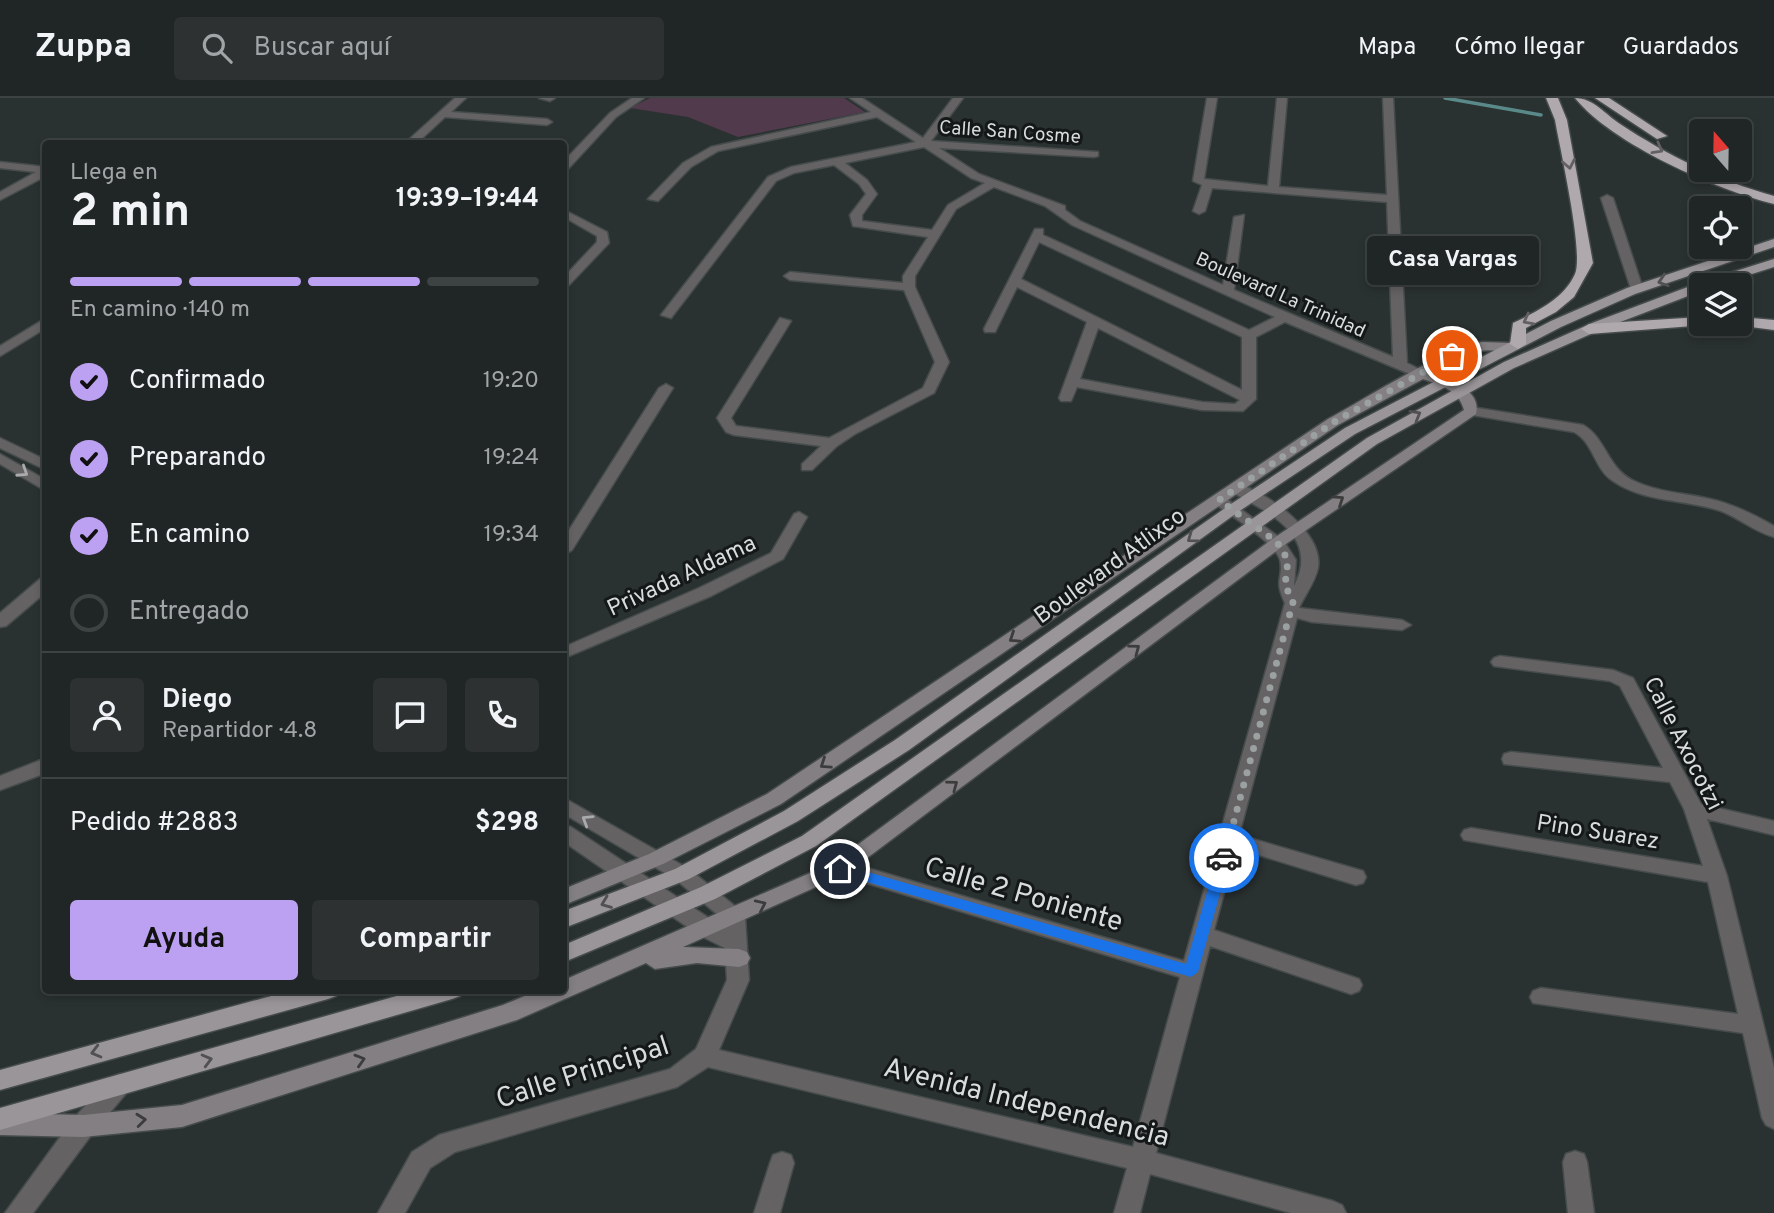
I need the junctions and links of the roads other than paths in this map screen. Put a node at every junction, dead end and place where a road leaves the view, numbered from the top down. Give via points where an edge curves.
1 (461, 98) edge
2 (544, 98) edge
3 (550, 98) edge
4 (639, 98) edge
5 (855, 98) edge
6 (958, 98) edge
7 (1212, 98) edge
8 (1282, 98) edge
9 (1388, 98) edge
10 (1552, 98) edge
11 (1581, 98) edge
12 (1601, 98) edge
13 (443, 114) junction
14 (877, 114) junction
15 (547, 122) dead end
16 (414, 140) edge
17 (924, 144) junction
18 (1689, 152) edge
19 (1094, 154) dead end
20 (837, 162) junction
21 (567, 164) edge
22 (0, 165) edge
23 (42, 170) edge
24 (42, 172) edge
25 (1203, 182) junction
26 (1745, 182) edge
27 (993, 183) junction
28 (1273, 190) junction
29 (0, 197) edge
30 (1774, 197) edge
31 (1607, 198) dead end
32 (654, 199) dead end
33 (1391, 199) junction
34 (1199, 211) dead end
35 (567, 216) edge
36 (1240, 217) dead end
37 (933, 234) junction
38 (1774, 243) edge
39 (1774, 263) edge
40 (569, 272) edge
41 (1743, 273) edge
42 (790, 276) dead end
43 (1015, 281) junction
44 (909, 286) junction
45 (1637, 289) junction
46 (1228, 291) junction
47 (1689, 291) edge
48 (667, 315) dead end
49 (1285, 317) junction
50 (1752, 317) edge
51 (1774, 317) edge
52 (1689, 320) edge
53 (785, 321) dead end
54 (1094, 321) junction
55 (1752, 323) edge
56 (1774, 325) edge
57 (42, 326) edge
58 (1593, 327) junction
59 (990, 329) dead end
60 (1249, 335) junction
61 (1515, 346) junction
62 (0, 352) edge
63 (1400, 365) junction
64 (1420, 373) junction
65 (1073, 382) junction
66 (1442, 382) junction
67 (666, 388) dead end
68 (1461, 390) junction
69 (1066, 398) dead end
70 (1249, 399) junction
71 (1471, 411) junction
72 (832, 443) junction
73 (7, 444) edge
74 (0, 457) edge
75 (42, 464) edge
76 (807, 467) dead end
77 (42, 484) edge
78 (1243, 493) junction
79 (1226, 504) junction
80 (1273, 512) junction
81 (799, 517) dead end
82 (1255, 524) junction
83 (1297, 529) junction
84 (1774, 532) edge
85 (1277, 542) junction
86 (567, 545) edge
87 (42, 586) edge
88 (1291, 606) junction
89 (0, 621) edge
90 (1402, 625) dead end
91 (567, 652) edge
92 (1500, 662) dead end
93 (1511, 759) dead end
94 (42, 767) edge
95 (1677, 776) junction
96 (0, 783) edge
97 (567, 807) edge
98 (1694, 809) junction
99 (1774, 828) edge
100 (567, 834) edge
101 (1471, 835) dead end
102 (1229, 839) junction
103 (656, 859) junction
104 (840, 869) junction
105 (628, 872) junction
106 (682, 874) junction
107 (1717, 876) junction
108 (1356, 877) dead end
109 (649, 887) junction
110 (708, 893) junction
111 (567, 896) edge
112 (677, 907) junction
113 (734, 917) junction
114 (567, 919) edge
115 (707, 929) junction
116 (1201, 934) junction
117 (737, 951) junction
118 (567, 953) edge
119 (610, 970) junction
120 (1191, 972) junction
121 (1351, 985) dead end
122 (567, 988) edge
123 (301, 994) edge
124 (314, 994) edge
125 (438, 994) edge
126 (554, 994) edge
127 (1541, 997) dead end
128 (284, 1003) junction
129 (1751, 1025) junction
130 (705, 1056) junction
131 (1768, 1069) edge
132 (0, 1080) edge
133 (120, 1084) junction
134 (1774, 1118) edge
135 (0, 1121) edge
136 (83, 1126) junction
137 (1141, 1160) junction
138 (782, 1163) dead end
139 (1575, 1163) dead end
140 (19, 1213) edge
141 (391, 1213) edge
142 (766, 1213) edge
143 (1127, 1213) edge
144 (1333, 1213) edge
145 (1581, 1213) edge

1 - 13 street
2 - 3 street
4 - 21 street via 612,115
5 - 14 street, Boulevard La Trinidad
6 - 17 street
7 - 25 street
8 - 28 street
9 - 33 street
10 -> 61 highway via 1561,120 1586,263 1580,281 1566,298 1518,326
11 -> 30 highway via 1626,132 1685,164 1749,194
12 - 18 highway
13 - 15 street
13 - 16 street
14 - 17 street, Boulevard La Trinidad
14 - 32 street via 715,149 687,165
17 - 19 street, Calle San Cosme
17 - 20 street
17 - 27 street, Boulevard La Trinidad
20 - 37 street via 872,194 856,215 857,224
20 - 48 street via 791,170 772,179
22 - 23 street
24 - 29 street
25 - 28 street
25 - 34 street
26 - 30 highway
27 - 37 street via 952,208
27 - 46 street, Boulevard La Trinidad via 1051,205 1071,220
28 - 33 street
31 - 45 street
33 - 63 street
35 - 40 street via 603,234 603,243
36 - 46 street
37 - 44 street via 909,276
38 -> 45 main road, Boulevard Atlixco
39 - 41 main road
42 - 44 street
43 - 54 street
43 - 59 street
43 - 60 street via 1038,234
44 - 72 street via 942,362 929,390
45 - 61 main road, Boulevard Atlixco
46 - 49 street, Boulevard La Trinidad
47 - 58 main road
49 - 60 street
49 - 63 street, Boulevard La Trinidad
50 - 51 highway
52 - 58 highway
53 - 72 street via 724,418 739,432
54 - 65 street
54 - 70 street
55 - 56 highway
57 - 62 street
58 - 68 main road
60 - 70 street
61 - 64 street via 1475,348
61 - 66 main road, Boulevard Atlixco
63 - 64 street, Boulevard La Trinidad
64 - 66 street, Boulevard La Trinidad
64 - 78 street via 1334,422
65 - 69 street
65 - 70 street via 1202,406 1238,408
66 - 68 street, Boulevard La Trinidad
66 - 78 main road, Boulevard Atlixco
67 - 86 street
68 - 71 street
80 -> 68 main road via 1372,441
83 -> 71 street
71 - 84 street via 1578,428 1593,437 1605,465 1616,477 1635,487 1722,506
72 - 76 street
73 - 74 street
73 - 75 street
74 -> 77 street
78 - 79 main road, Boulevard Atlixco
78 - 80 street
79 - 82 street
79 -> 103 street via 774,799
79 -> 106 main road, Boulevard Atlixco via 902,745 791,816
80 - 82 main road
80 - 83 street
81 - 91 street, Privada Aldama via 777,556
82 - 85 street
82 - 110 main road via 809,841
83 - 85 street
83 - 88 street via 1311,562 1305,585
85 - 88 street via 1288,560 1285,585
104 -> 85 street
87 - 89 street
88 - 90 street via 1312,617
88 - 102 street
92 - 95 street, Calle Axocotzi via 1621,677
93 - 95 street
94 - 96 street
95 - 98 street, Calle Axocotzi
103 -> 97 street
98 - 99 street
98 - 107 street, Calle Axocotzi
100 - 105 street
101 - 107 street, Pino Suarez
102 - 108 street
102 - 116 street
103 - 105 street
103 - 106 street
113 -> 104 street
104 - 120 street, Calle 2 Poniente
105 - 109 street
105 - 111 street
106 - 109 main road, Boulevard Atlixco
106 - 110 street
107 - 129 street, Calle Axocotzi
109 - 112 street
109 -> 114 main road, Boulevard Atlixco
110 - 112 main road
110 - 113 street
112 - 115 street
112 - 118 main road
113 - 115 street
113 - 117 street, Calle Principal
115 - 117 street
115 - 119 street
116 - 120 street
116 - 121 street
117 - 119 street via 680,954
117 - 130 street, Calle Principal via 738,980
119 - 122 street
120 - 137 street
123 - 128 street
124 - 128 main road
133 -> 125 main road
136 -> 126 street via 182,1116 509,1013
127 - 129 street
128 -> 132 main road
129 - 131 street, Calle Axocotzi
130 - 137 street, Avenida Independencia
130 - 141 street, Calle Principal via 677,1077 447,1143 421,1160
131 - 134 street, Calle Axocotzi
133 - 135 main road
133 - 136 street
135 - 136 street
136 - 140 street
137 - 143 street
137 - 144 street, Avenida Independencia
138 - 142 street
139 - 145 street

